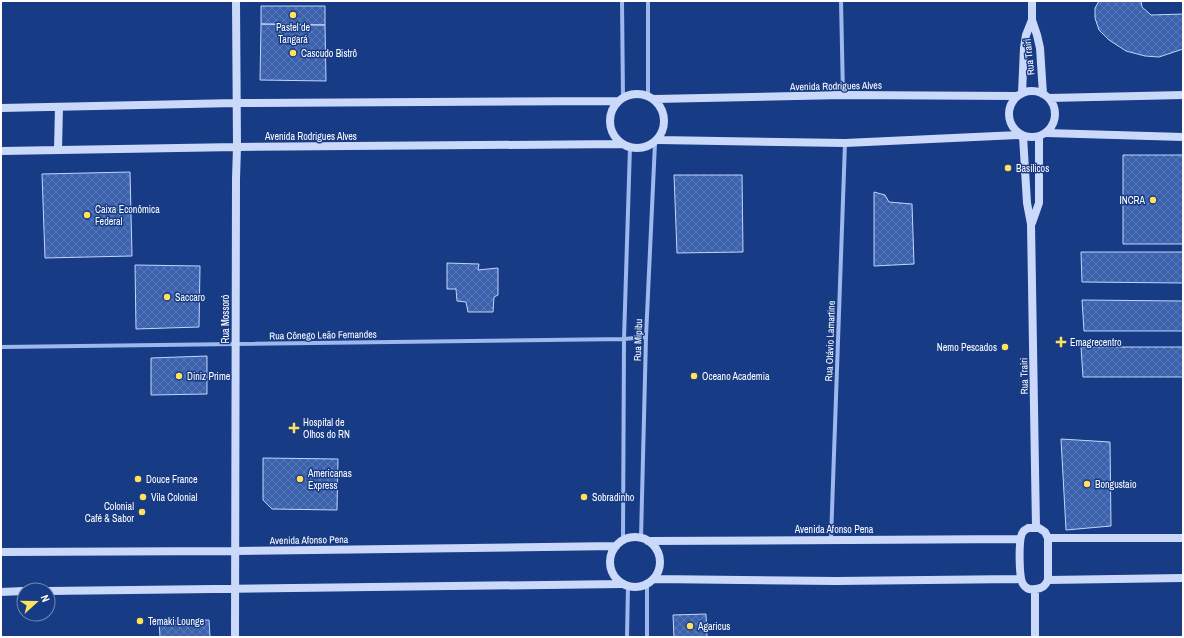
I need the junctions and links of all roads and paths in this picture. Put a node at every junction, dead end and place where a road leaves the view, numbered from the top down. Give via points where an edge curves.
1 (236, 1) edge
2 (622, 1) edge
3 (648, 1) edge
4 (841, 1) edge
5 (1032, 1) edge
6 (1032, 20) junction
7 (1019, 94) junction
8 (1183, 95) edge
9 (843, 96) junction
10 (1046, 96) junction
11 (651, 97) junction
12 (620, 99) junction
13 (236, 103) junction
14 (59, 107) junction
15 (1, 108) edge
16 (1043, 135) junction
17 (1022, 136) junction
18 (1183, 137) edge
19 (656, 141) junction
20 (845, 142) junction
21 (626, 146) junction
22 (237, 147) junction
23 (1, 150) edge
24 (58, 150) junction
25 (1032, 224) junction
26 (646, 337) junction
27 (624, 339) junction
28 (235, 345) junction
29 (1, 347) edge
30 (1036, 528) junction
31 (1048, 538) junction
32 (1183, 538) edge
33 (645, 539) junction
34 (831, 539) junction
35 (1020, 539) junction
36 (620, 543) junction
37 (235, 551) junction
38 (1, 552) edge
39 (1183, 578) edge
40 (1021, 579) junction
41 (1048, 580) junction
42 (651, 582) junction
43 (625, 585) junction
44 (235, 588) junction
45 (1035, 590) junction
46 (16, 591) edge
47 (56, 591) edge
48 (1, 592) edge
49 (235, 637) edge
50 (627, 637) edge
51 (647, 637) edge
52 (1035, 637) edge

1 - 13 main road, Rua Mossoró
2 - 12 street
3 - 11 street
4 - 9 street
5 - 6 main road, Rua Trairi
6 - 7 main road, Rua Trairi via 1026,35
6 - 10 main road, Rua Trairi via 1040,48
7 - 9 main road, Avenida Rodrigues Alves
7 - 10 main road via 1036,91
7 - 17 main road via 1010,106 1009,119 1011,125
8 - 10 main road
9 - 11 main road, Avenida Rodrigues Alves
10 - 16 main road via 1053,104 1055,120 1052,127
11 - 12 main road via 639,93
11 - 19 main road via 664,111 664,127
12 - 13 main road
12 - 21 main road via 612,111 610,123 614,135
13 - 14 main road
13 - 22 main road, Rua Mossoró
14 - 15 main road
14 - 24 main road
16 - 17 main road via 1031,138
16 - 18 main road
16 - 25 main road, Rua Trairi via 1039,203
17 - 20 main road
17 - 25 main road, Rua Trairi via 1027,203
19 - 20 main road
19 - 21 main road via 638,149
19 - 26 street, Rua Mipibu
20 - 34 street, Rua Otávio Lamartine
21 - 22 main road, Avenida Rodrigues Alves
21 - 27 street, Rua Mipibu
22 - 24 main road, Avenida Rodrigues Alves
22 - 28 main road, Rua Mossoró
23 - 24 main road, Avenida Rodrigues Alves
25 - 30 main road, Rua Trairi
26 - 27 street, Rua Cônego Leão Fernandes
26 - 33 street, Rua Mipibu
27 - 28 street, Rua Cônego Leão Fernandes
27 - 36 street, Rua Mipibu
28 - 29 street, Rua Cônego Leão Fernandes
28 - 37 main road, Rua Mossoró
30 - 31 main road via 1045,532
30 - 35 main road via 1028,528 1022,532
31 - 32 main road
31 - 41 main road
33 - 34 main road, Avenida Afonso Pena
33 - 36 main road via 629,538
33 - 42 main road via 659,554 659,571
34 - 35 main road, Avenida Afonso Pena
35 - 40 main road
36 - 37 main road, Avenida Afonso Pena
36 - 43 main road via 610,562 616,578
37 - 38 main road, Avenida Afonso Pena
37 - 44 main road, Rua Mossoró
39 - 41 main road
40 - 42 main road
40 - 45 main road via 1024,586
41 - 45 main road via 1045,586
42 - 43 main road via 635,587
42 - 51 street
43 - 44 main road
43 - 50 street
44 - 47 main road
44 - 49 main road, Rua Mossoró
45 - 52 main road
46 - 48 main road

